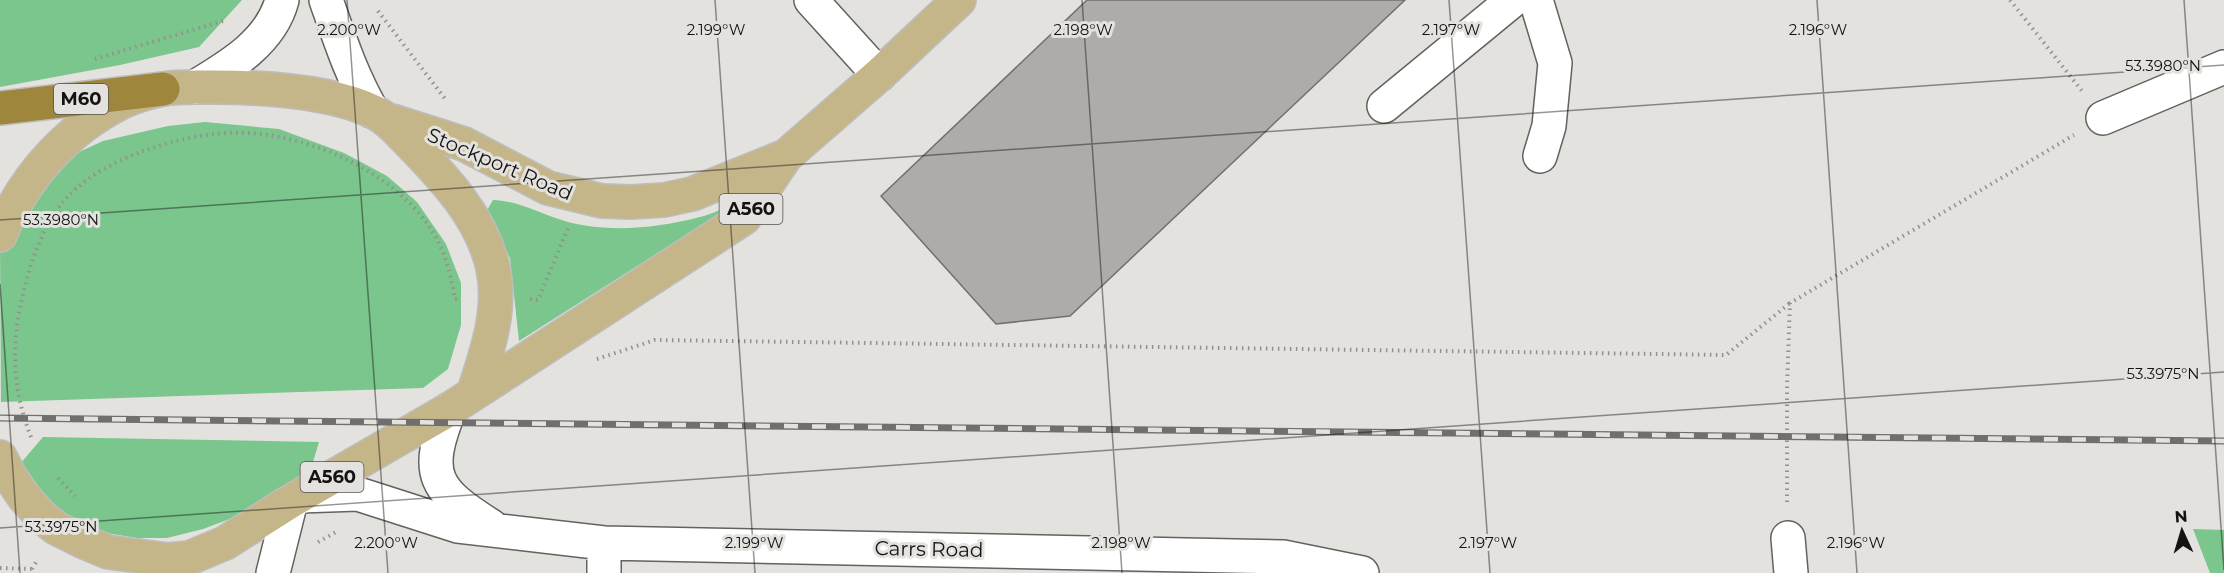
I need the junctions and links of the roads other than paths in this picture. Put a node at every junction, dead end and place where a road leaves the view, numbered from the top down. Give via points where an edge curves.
1 (282, 0) edge
2 (326, 0) edge
3 (811, 0) edge
4 (959, 0) edge
5 (1513, 0) edge
6 (1536, 0) edge
7 (2224, 67) edge
8 (879, 75) junction
9 (179, 88) junction
10 (1384, 106) dead end
11 (0, 108) edge
12 (380, 115) junction
13 (2103, 118) road end
14 (786, 156) junction
15 (1540, 156) dead end
16 (0, 235) edge
17 (462, 400) junction
18 (0, 458) edge
19 (296, 499) junction
20 (495, 529) junction
21 (1788, 538) road end
22 (604, 558) edge
23 (809, 560) edge
24 (902, 561) edge
25 (1127, 563) edge
26 (178, 566) edge
27 (273, 573) edge
28 (1362, 573) edge
29 (1791, 573) edge

1 - 9 street via 269,28 249,51 222,71
2 - 12 street via 357,84
3 - 8 street
4 - 8 main road, Stockport Road / A560
5 - 10 street
6 - 15 street via 1555,63 1549,126
7 - 13 street
8 - 14 main road, Stockport Road / A560
9 - 11 highway, M60
9 - 12 main road, A560 via 260,87 329,98
9 - 16 main road, A560 via 121,103 82,126 30,182
12 - 14 main road, Stockport Road / A560 via 464,144 548,188 602,201 664,200 692,194
12 - 17 main road, A560 via 449,185 485,242 493,269 494,324
14 - 17 main road, Stockport Road / A560 via 744,218
17 - 19 main road, A560
17 - 20 street, Carrs Road via 440,433 436,470 446,492
18 - 26 main road, A560 via 24,497 56,528 108,552
19 - 20 street, Carrs Road via 358,494 458,526
19 - 26 main road, A560 via 225,543
19 - 27 street
20 - 22 street, Carrs Road
21 - 29 street
22 - 23 street, Carrs Road
23 - 24 street, Carrs Road
24 - 25 street, Carrs Road
25 - 28 street, Carrs Road via 1283,557

